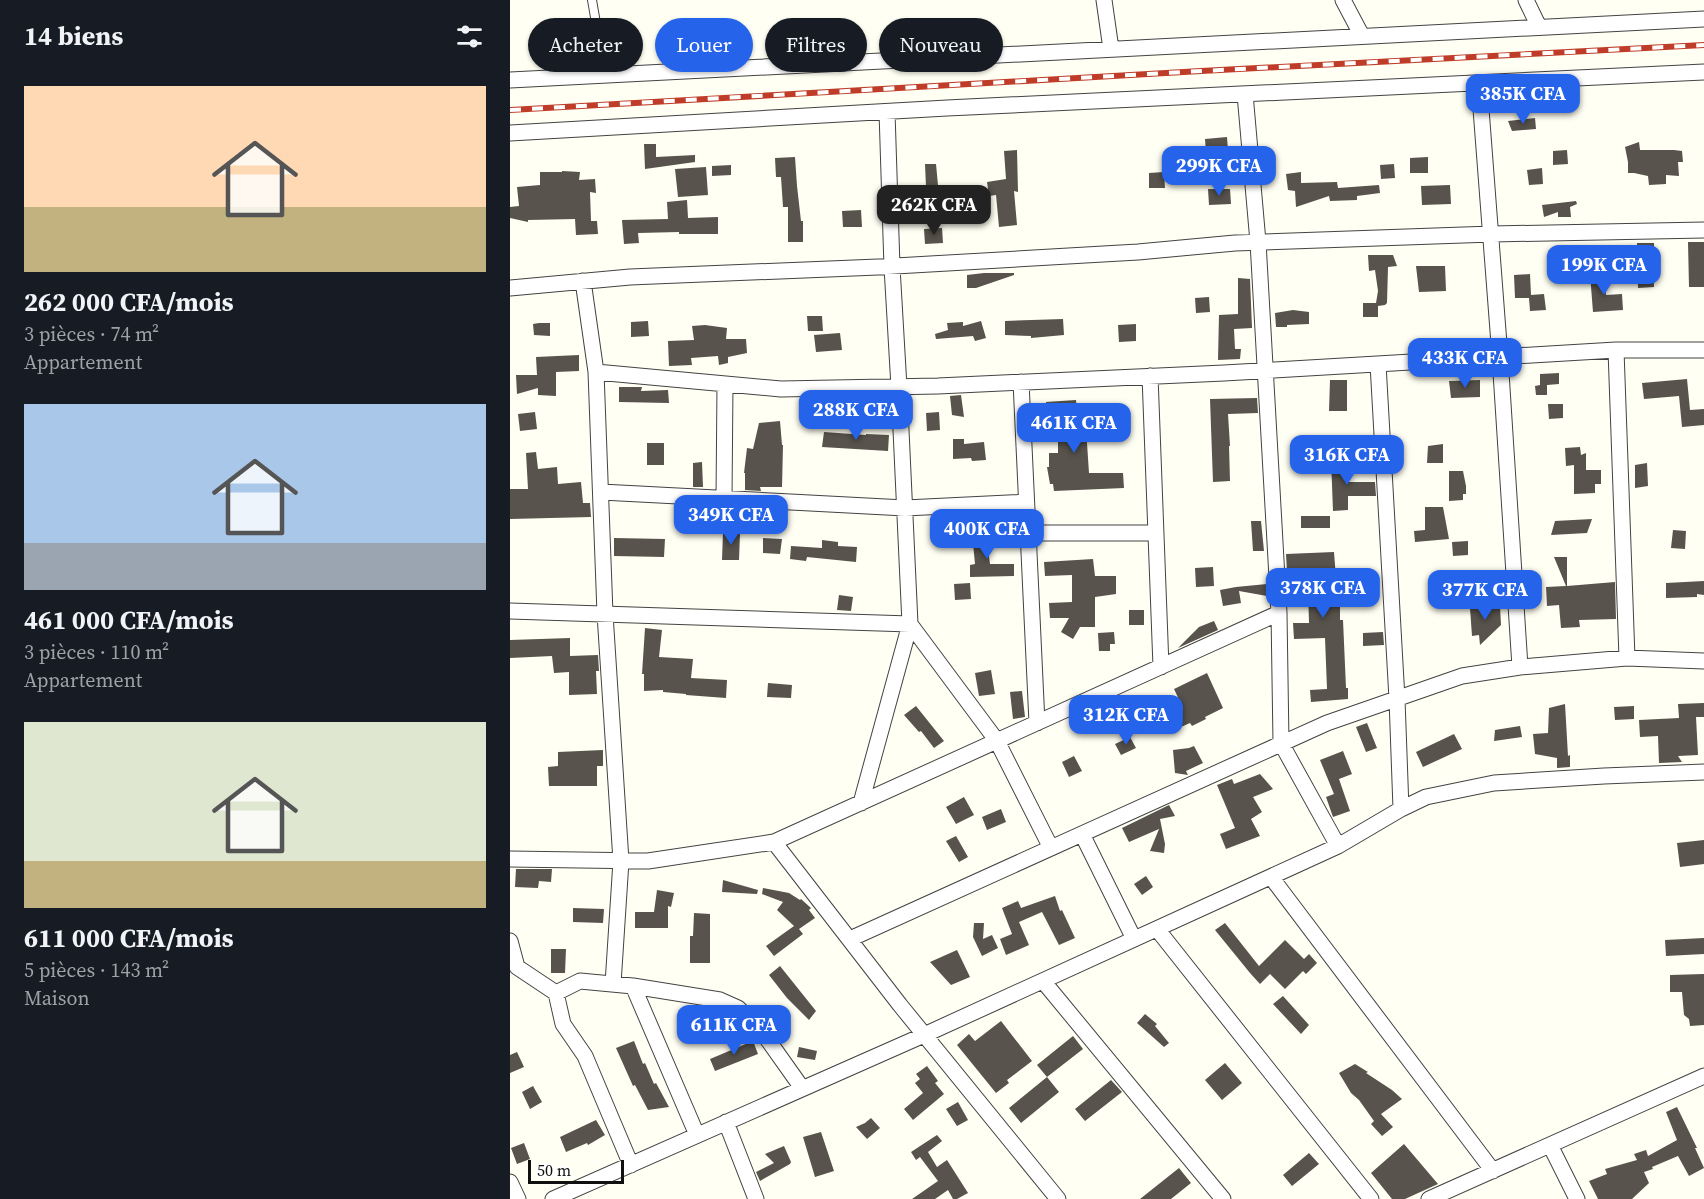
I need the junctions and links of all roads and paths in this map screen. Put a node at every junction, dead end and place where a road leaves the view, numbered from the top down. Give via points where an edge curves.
1 (592, 0) edge
2 (1104, 0) edge
3 (1343, 0) edge
4 (1526, 0) edge
5 (1704, 19) edge
6 (1539, 27) junction
7 (1362, 36) junction
8 (1111, 49) junction
9 (1704, 72) edge
10 (605, 75) junction
11 (510, 80) edge
12 (1479, 83) junction
13 (1245, 94) junction
14 (887, 112) junction
15 (510, 133) edge
16 (1704, 230) edge
17 (1492, 234) junction
18 (1258, 242) junction
19 (892, 267) junction
20 (583, 281) junction
21 (510, 288) edge
22 (1616, 350) junction
23 (1704, 350) edge
24 (1500, 357) junction
25 (1378, 364) junction
26 (1264, 370) junction
27 (596, 372) junction
28 (1150, 376) junction
29 (1021, 382) junction
30 (725, 384) junction
31 (899, 387) junction
32 (601, 492) junction
33 (724, 499) junction
34 (1026, 502) junction
35 (905, 508) junction
36 (1028, 533) junction
37 (1156, 533) junction
38 (510, 611) edge
39 (1279, 613) junction
40 (605, 614) junction
41 (910, 624) junction
42 (1626, 658) junction
43 (1704, 661) edge
44 (1161, 666) junction
45 (1520, 666) junction
46 (1397, 699) junction
47 (1036, 723) junction
48 (998, 741) junction
49 (1281, 744) junction
50 (1704, 772) edge
51 (861, 802) junction
52 (1401, 810) junction
53 (1082, 834) junction
54 (774, 842) junction
55 (1338, 846) junction
56 (1051, 848) junction
57 (510, 859) edge
58 (621, 861) junction
59 (1271, 877) junction
60 (1157, 929) junction
61 (850, 939) junction
62 (1134, 939) junction
63 (510, 941) edge
64 (1043, 981) junction
65 (613, 984) junction
66 (633, 986) junction
67 (556, 993) junction
68 (924, 1035) junction
69 (1704, 1077) edge
70 (802, 1088) junction
71 (726, 1122) junction
72 (697, 1135) junction
73 (1550, 1145) junction
74 (630, 1165) junction
75 (1493, 1171) junction
76 (510, 1182) edge
77 (518, 1199) edge
78 (553, 1199) edge
79 (756, 1199) edge
80 (1058, 1199) edge
81 (1223, 1199) edge
82 (1371, 1199) edge
83 (1429, 1199) edge
84 (1577, 1199) edge

1 - 10 lane
2 - 8 street
3 - 7 street
4 - 6 street
5 - 6 street
6 - 7 street
7 - 8 street
8 - 10 street
9 - 12 street
10 - 11 street
12 - 13 street
12 - 17 street
13 - 14 street
13 - 18 street
14 - 15 street
14 - 19 street
16 - 17 street
17 - 18 street
17 - 24 street
18 - 19 street
18 - 26 street
19 - 20 street
19 - 31 street
20 - 21 street
20 - 27 street
22 - 23 street
22 - 24 street
22 - 42 street
24 - 25 street
24 - 45 street
25 - 26 street
25 - 46 street
26 - 28 street
26 - 39 street
27 - 30 street
27 - 32 street
28 - 29 street
28 - 37 street
29 - 31 street
29 - 34 street
30 - 31 street via 781,389
30 - 33 street
31 - 35 street
32 - 33 street
32 - 40 street
33 - 35 street
34 - 35 street
34 - 36 street
35 - 41 street
36 - 37 street
36 - 47 street
37 - 44 street
38 - 40 street
39 - 44 street
39 - 49 street
40 - 41 street
40 - 58 street
41 - 48 street
41 - 51 street
42 - 43 street
42 - 45 street
44 - 47 street
45 - 46 street via 1462,676
46 - 49 street
46 - 52 street
47 - 48 street
48 - 51 street
48 - 56 street
49 - 53 street
49 - 55 street
50 - 52 street via 1494,783 1426,797
51 - 54 street
52 - 55 street
53 - 56 street
53 - 62 street
54 - 58 street via 648,861
54 - 61 street
55 - 59 street
56 - 61 street
57 - 58 street
58 - 65 street
59 - 60 street
59 - 75 street
60 - 62 street
60 - 82 street
61 - 68 street
62 - 64 street
63 - 67 street via 516,967
64 - 68 street
64 - 81 street
65 - 66 street
65 - 67 street via 580,981
66 - 70 street via 720,1000 738,1008 763,1034
66 - 72 street
67 - 74 street via 563,1024 585,1056
68 - 70 street
68 - 80 street
69 - 73 street
70 - 71 street
71 - 72 street
71 - 79 street
72 - 74 street
73 - 75 street
73 - 84 street
74 - 78 street
75 - 83 street
76 - 77 street

